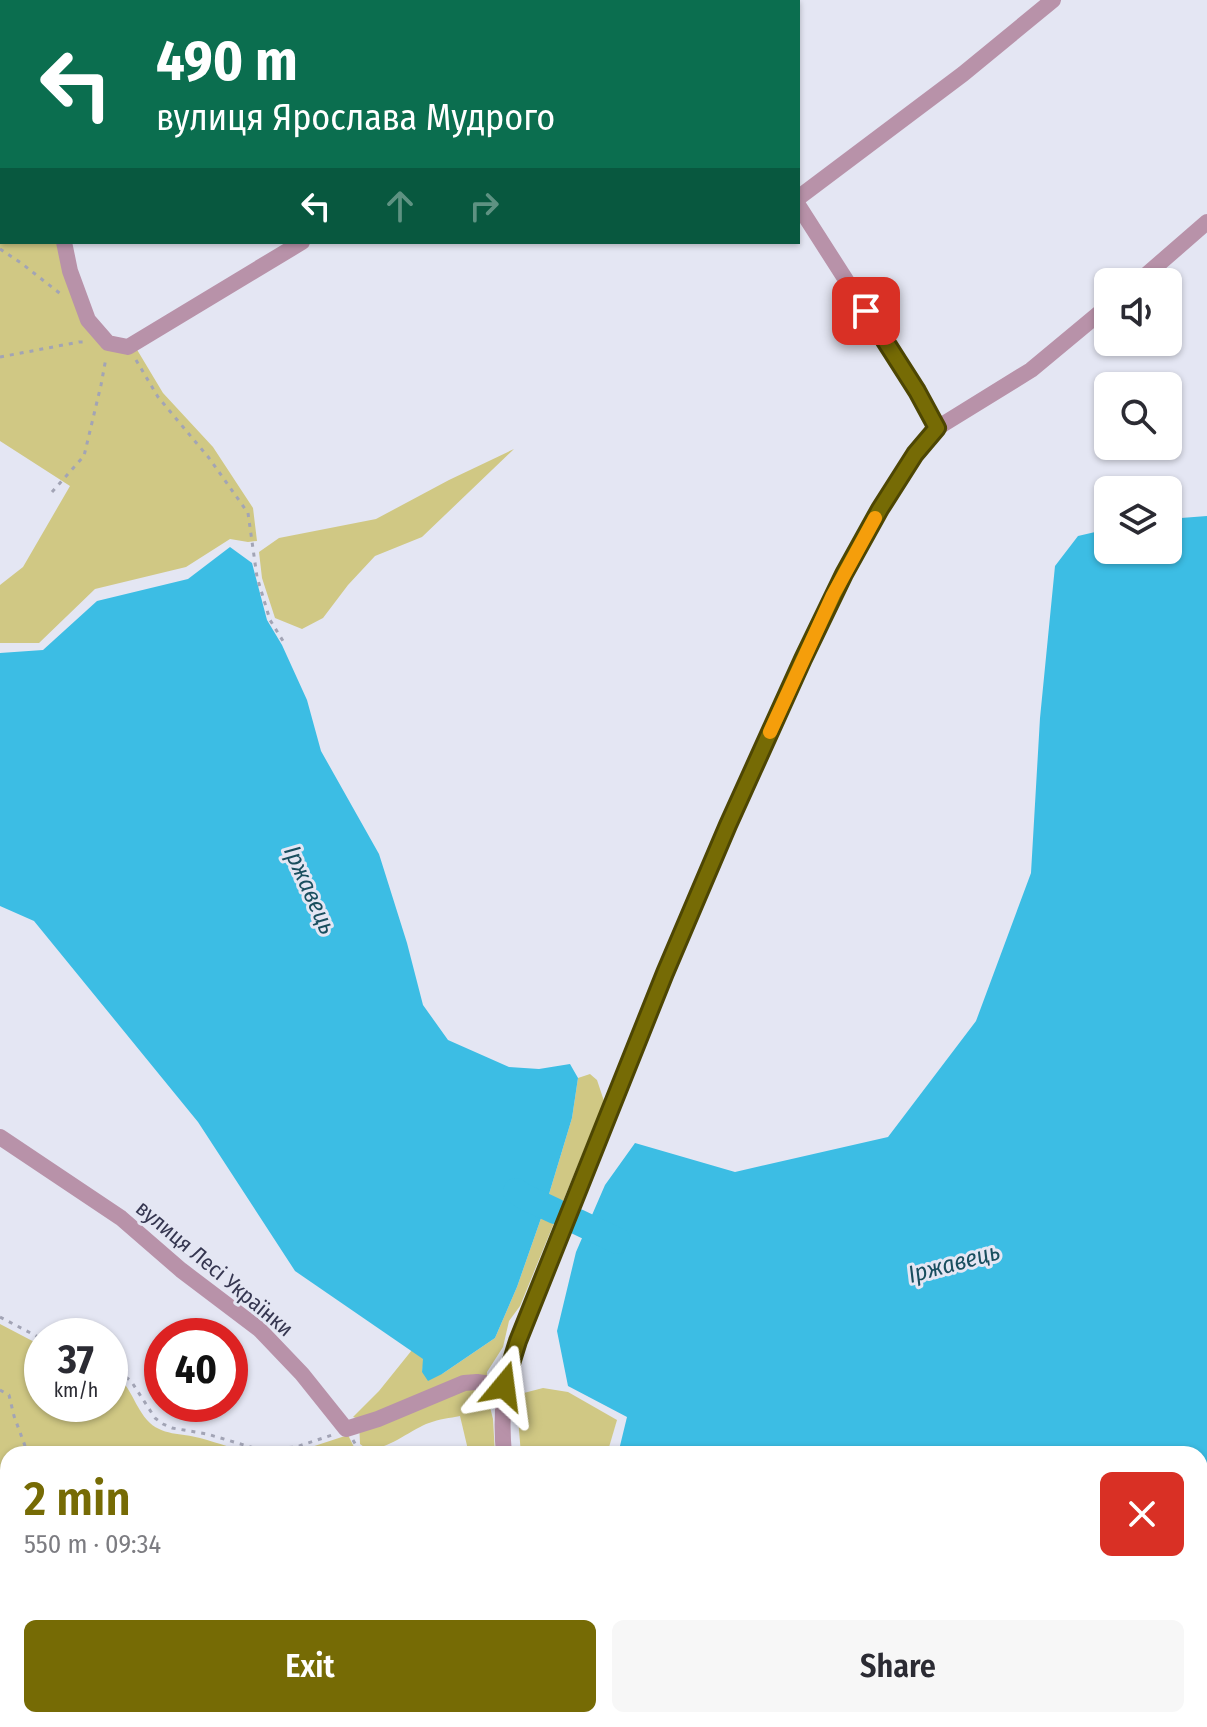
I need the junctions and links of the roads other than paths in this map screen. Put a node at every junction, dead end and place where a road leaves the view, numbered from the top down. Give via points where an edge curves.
1 (1053, 0) edge
2 (800, 196) edge
3 (800, 208) edge
4 (1207, 222) edge
5 (64, 244) edge
6 (299, 244) edge
7 (1154, 268) edge
8 (1094, 318) edge
9 (937, 428) junction
10 (0, 1137) edge
11 (504, 1386) junction
12 (504, 1446) edge

1 - 2 street
3 - 9 street
4 - 7 street
5 - 6 street via 88,320 108,343 128,347
8 - 9 street via 1031,370
9 - 11 street via 880,509 803,659 665,973
10 - 11 street, вулиця Лесі Українки via 121,1218 259,1329 346,1429 464,1383
11 - 12 street

